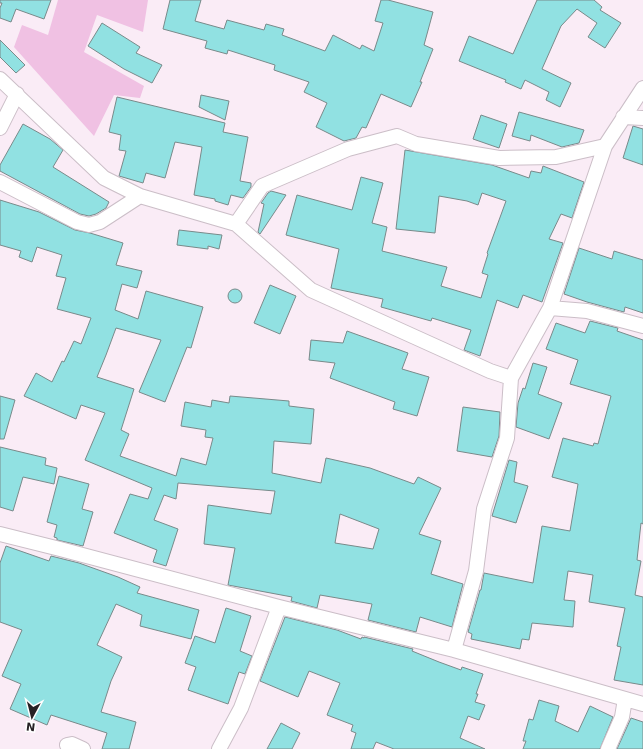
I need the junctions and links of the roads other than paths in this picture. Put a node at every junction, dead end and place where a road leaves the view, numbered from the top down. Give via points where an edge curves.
1 (0, 78) edge
2 (643, 88) edge
3 (17, 94) junction
4 (623, 118) junction
5 (643, 118) edge
6 (0, 128) edge
7 (605, 146) junction
8 (0, 182) edge
9 (140, 196) junction
10 (236, 224) junction
11 (550, 308) junction
12 (643, 326) edge
13 (511, 378) junction
14 (0, 534) edge
15 (279, 607) junction
16 (454, 650) junction
17 (625, 699) junction
18 (643, 704) edge
19 (67, 745) dead end
20 (83, 749) edge
21 (219, 749) edge
22 (608, 749) edge

1 - 3 street
2 - 4 street
3 - 6 street
3 - 9 street via 104,178
4 - 5 street
4 - 7 street
7 - 10 street via 556,157 499,158 416,144 397,136 348,149 262,186
7 - 11 street
8 - 9 street via 77,222 89,225 100,222
9 - 10 street
10 - 13 street via 311,290 490,371
11 - 12 street via 587,310
11 - 13 street
13 - 16 street via 507,438 484,509 476,571
14 - 15 street
15 - 16 street
15 - 21 street via 241,708
16 - 17 street
17 - 18 street
17 - 22 street via 622,717
19 - 20 street via 72,744

